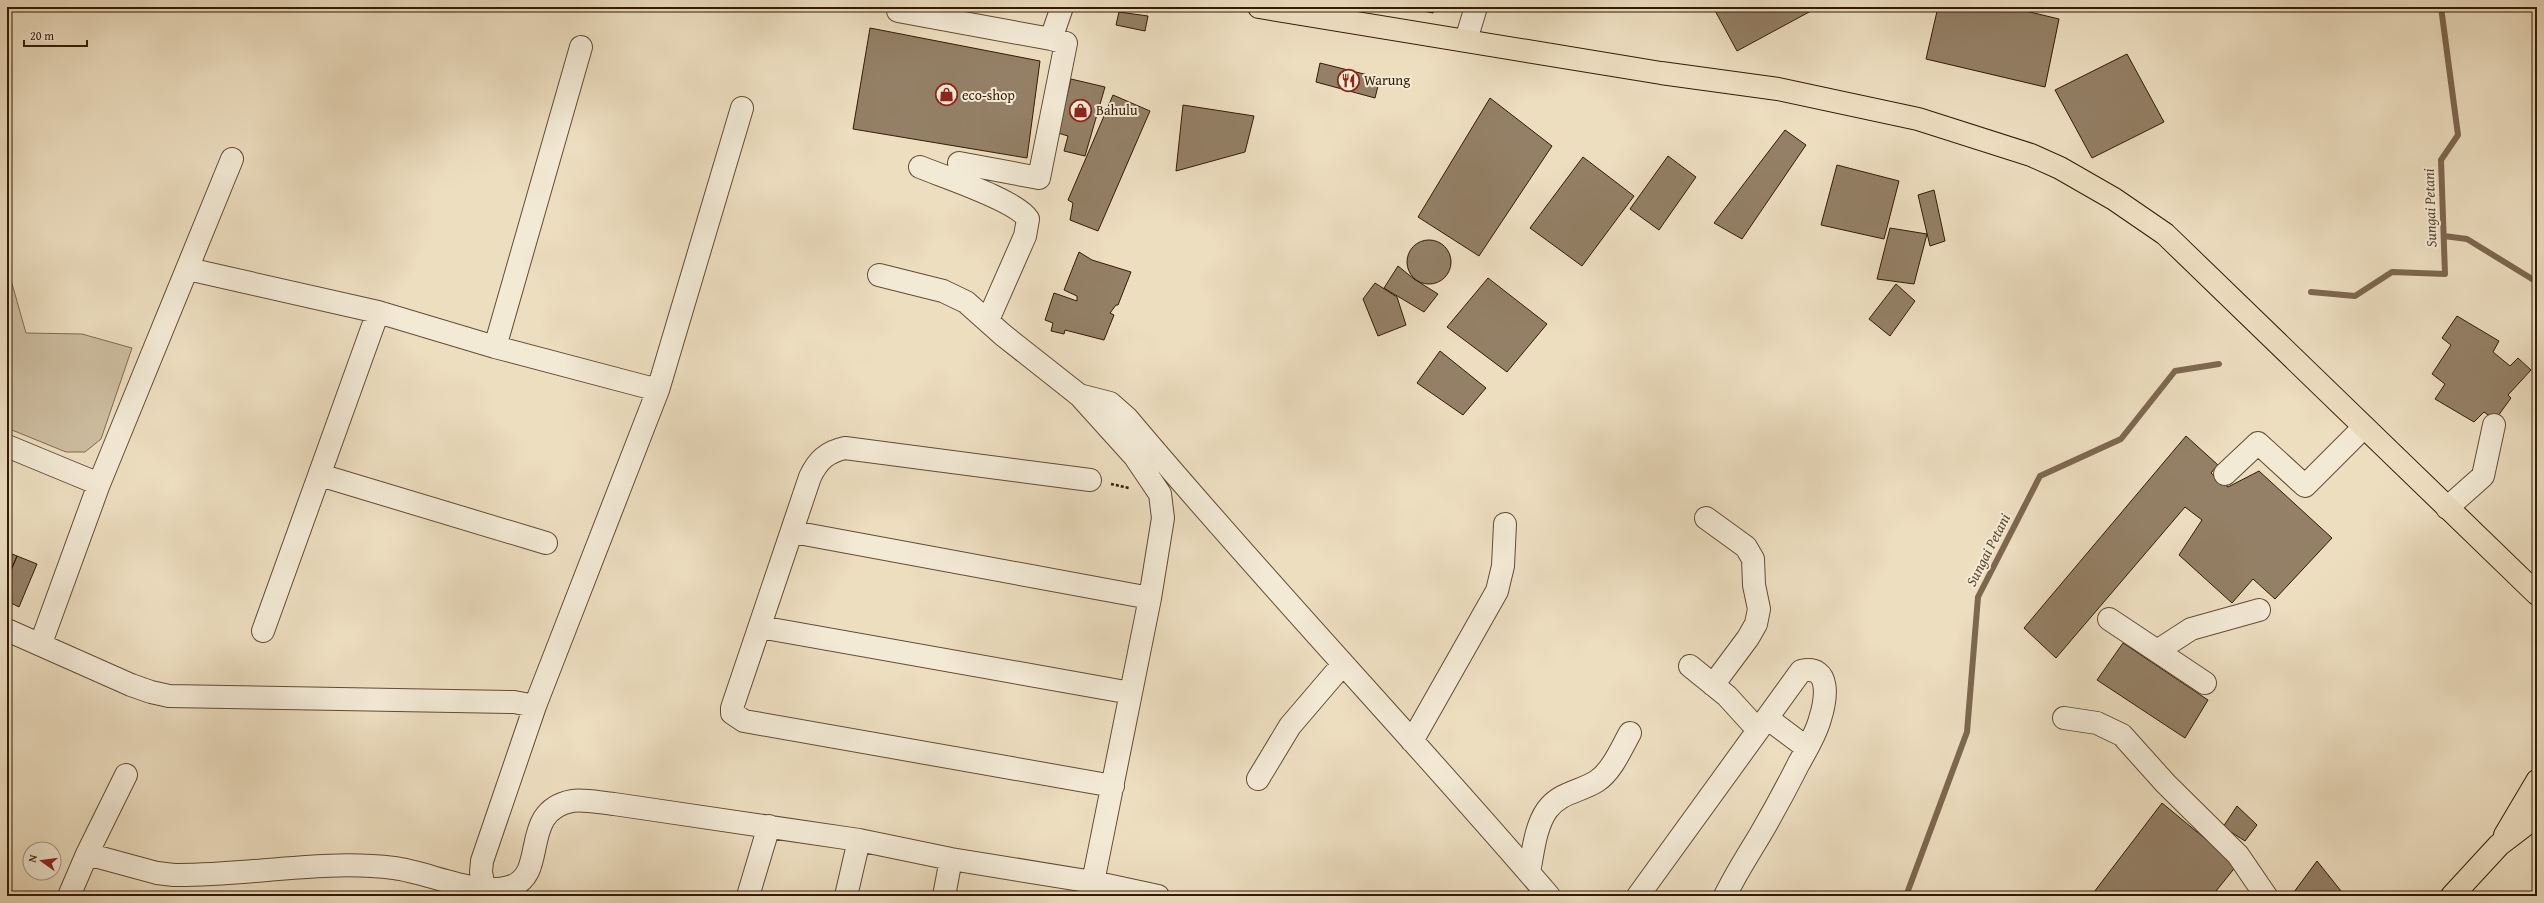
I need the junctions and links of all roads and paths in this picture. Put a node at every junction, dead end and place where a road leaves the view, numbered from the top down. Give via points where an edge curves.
1 (898, 7) edge
2 (1062, 7) edge
3 (1259, 7) edge
4 (1476, 7) edge
5 (1051, 39) junction
6 (1466, 40) junction
7 (581, 47) dead end
8 (742, 108) dead end
9 (232, 159) dead end
10 (959, 163) dead end
11 (920, 167) dead end
12 (188, 269) junction
13 (879, 275) dead end
14 (378, 312) junction
15 (988, 320) junction
16 (495, 347) junction
17 (658, 390) junction
18 (1079, 395) junction
19 (2494, 426) dead end
20 (2364, 427) junction
21 (7, 446) edge
22 (2225, 474) dead end
23 (320, 475) junction
24 (1090, 480) joint
25 (99, 484) junction
26 (1160, 494) junction
27 (2448, 508) junction
28 (1706, 518) dead end
29 (1505, 524) dead end
30 (793, 532) junction
31 (546, 542) dead end
32 (2537, 594) edge
33 (1150, 598) junction
34 (2259, 610) dead end
35 (2109, 619) dead end
36 (760, 627) junction
37 (7, 630) edge
38 (263, 631) dead end
39 (41, 643) junction
40 (2157, 651) junction
41 (1343, 664) junction
42 (1690, 666) dead end
43 (2205, 683) dead end
44 (1713, 685) junction
45 (1131, 693) junction
46 (535, 706) junction
47 (2064, 718) dead end
48 (1762, 724) junction
49 (1630, 733) dead end
50 (1412, 741) junction
51 (1807, 748) junction
52 (126, 775) dead end
53 (1258, 779) dead end
54 (2537, 781) edge
55 (1113, 786) junction
56 (2537, 816) edge
57 (769, 826) junction
58 (859, 840) junction
59 (2499, 845) junction
60 (87, 854) junction
61 (951, 859) junction
62 (1529, 872) junction
63 (1093, 882) junction
64 (484, 888) junction
65 (69, 896) edge
66 (748, 896) edge
67 (846, 896) edge
68 (944, 896) edge
69 (1158, 896) edge
70 (1549, 896) edge
71 (1638, 896) edge
72 (1725, 896) edge
73 (2266, 896) edge
74 (2452, 896) edge

1 - 5 street via 898,11
2 - 5 street
3 - 6 main road
4 - 6 street
5 - 10 street via 1066,43 1039,178
6 - 20 main road via 1661,73 1778,89 1918,119 2032,155 2114,199 2165,234
7 - 16 street
8 - 17 street
9 - 12 street
11 - 15 street via 999,199 1024,212 1028,219 1025,236
12 - 14 street
12 - 25 street
13 - 15 street via 952,294
14 - 16 street
14 - 23 street
15 - 18 street via 1003,335
16 - 17 street
17 - 46 street
18 - 26 street via 1135,457
18 - 41 street via 1110,403 1127,418
19 - 27 street via 2483,476
20 - 22 street via 2305,486 2258,443
20 - 27 main road
21 - 25 street
23 - 31 street
23 - 38 street
24 - 26 path
24 - 30 street via 845,448 830,451 815,467
25 - 39 street
26 - 33 street via 1163,518
27 - 32 main road
28 - 44 street via 1746,547 1753,559 1754,585 1759,609 1756,624 1748,638
29 - 50 street via 1503,566 1497,591
30 - 33 street
30 - 36 street
33 - 45 street
34 - 40 street via 2191,629
35 - 40 street
36 - 45 street
36 - 55 street via 733,701 732,713 744,721
37 - 39 street
39 - 46 street via 131,685 169,696 514,702
40 - 43 street
41 - 50 street
41 - 53 street via 1290,726
42 - 44 street
44 - 48 street
45 - 55 street
46 - 64 street via 482,861
47 - 73 street via 2097,723 2122,735 2166,784 2238,855
48 - 51 street
48 - 51 street via 1801,671 1818,671 1823,678 1824,703 1821,718
48 - 71 street
49 - 62 street via 1607,772 1597,781 1567,794 1546,811 1539,828
50 - 62 street
51 - 72 street
52 - 60 street
54 - 59 main road
55 - 63 street
56 - 59 main road
57 - 58 street
57 - 64 street via 614,804 573,801 550,809 544,817 530,866 522,879 514,886 501,890
57 - 66 street
58 - 61 street
58 - 67 street
59 - 74 main road
60 - 64 street via 157,873 174,875 370,865 409,870
60 - 65 street
61 - 63 street
61 - 68 street
62 - 70 street
63 - 69 street

